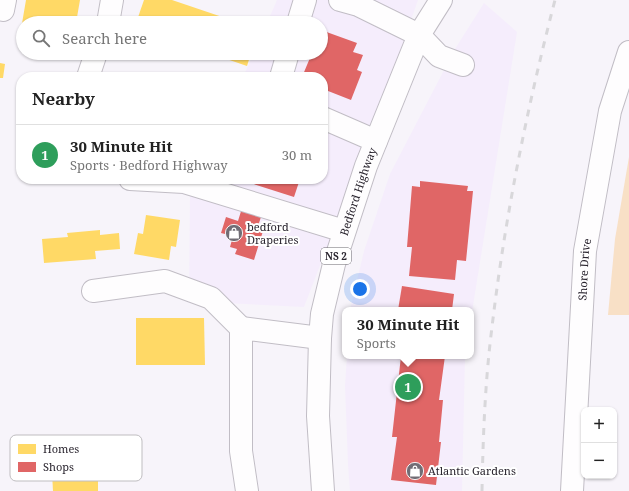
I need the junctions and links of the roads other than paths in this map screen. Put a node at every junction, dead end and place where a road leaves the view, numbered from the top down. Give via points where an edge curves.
1 (5, 0) edge
2 (112, 0) edge
3 (305, 0) edge
4 (340, 0) edge
5 (441, 0) edge
6 (0, 9) edge
7 (109, 16) edge
8 (300, 16) edge
9 (420, 35) junction
10 (629, 52) edge
11 (94, 60) edge
12 (286, 60) edge
13 (463, 65) dead end
14 (90, 72) edge
15 (282, 72) edge
16 (328, 120) edge
17 (376, 141) junction
18 (191, 184) edge
19 (344, 231) junction
20 (93, 291) dead end
21 (241, 328) junction
22 (320, 338) junction
23 (247, 491) edge
24 (323, 491) edge
25 (572, 491) edge

1 - 6 street via 3,10
2 - 7 street
3 - 8 street
4 - 9 street via 358,5
5 - 9 street, Bedford Highway / NS 2
9 - 13 street via 439,56
9 - 17 street, Bedford Highway / NS 2
10 - 25 street, Shore Drive via 610,111 585,251
11 - 14 street
12 - 15 street
16 - 17 street
17 - 19 street, Bedford Highway / NS 2
18 - 19 street
19 - 22 street, Bedford Highway / NS 2 via 322,314
20 - 21 street via 165,281 211,298
21 - 22 street
21 - 23 street via 241,451
22 - 24 street, Bedford Highway / NS 2 via 318,416

